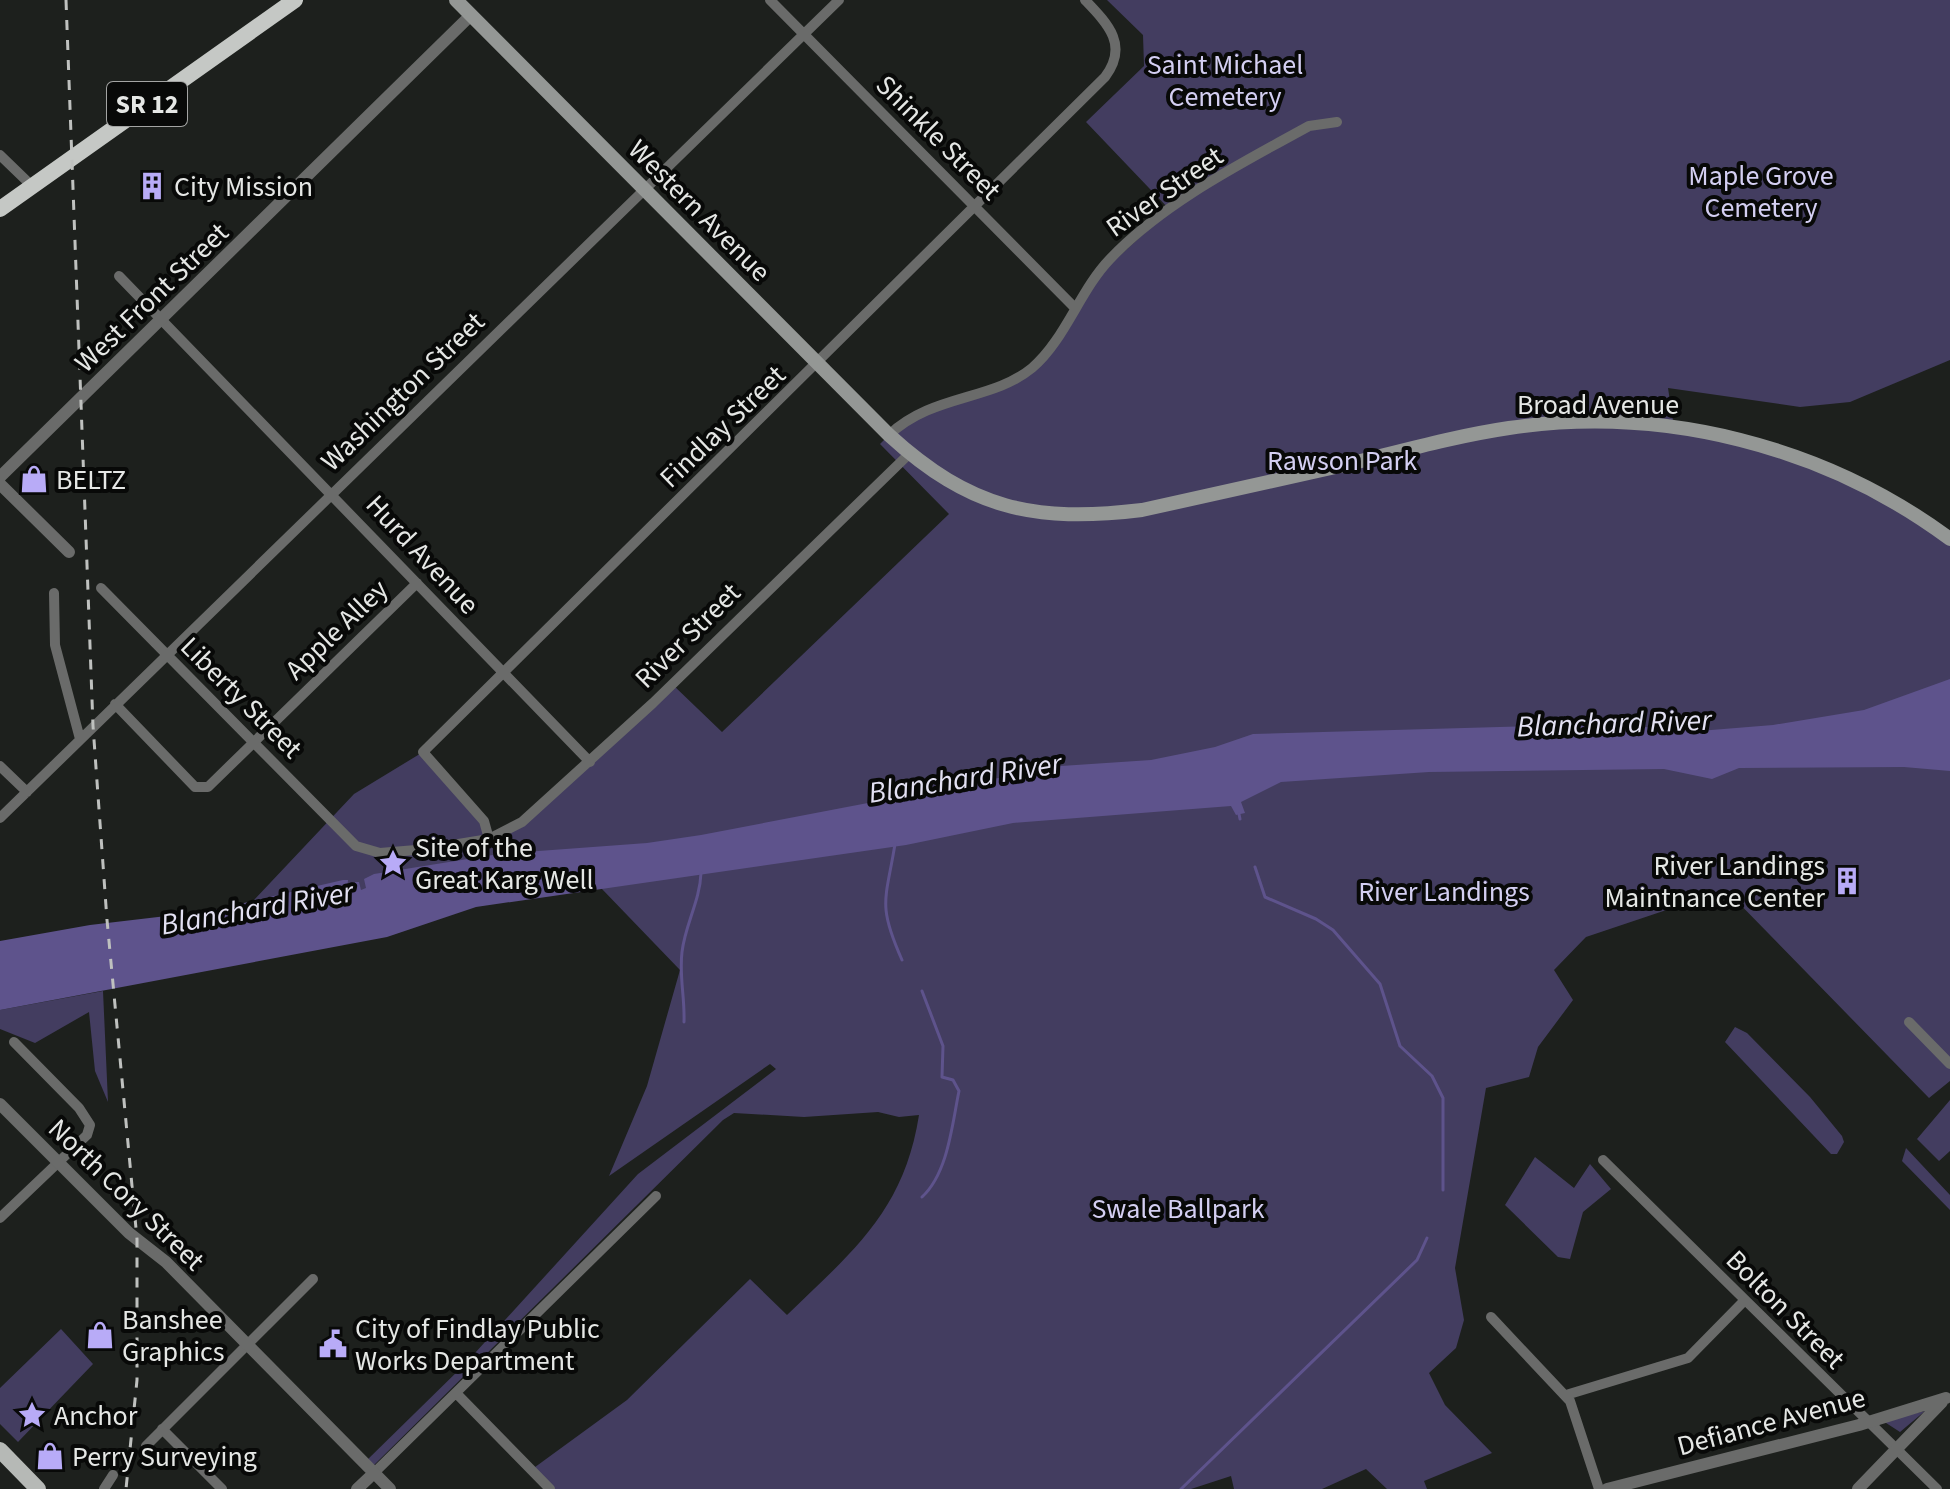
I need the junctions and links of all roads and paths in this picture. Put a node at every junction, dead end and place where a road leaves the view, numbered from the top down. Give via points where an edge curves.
1 (295, 0) edge
2 (456, 0) edge
3 (770, 0) edge
4 (839, 0) edge
5 (1085, 0) edge
6 (471, 15) junction
7 (804, 34) junction
8 (1337, 122) dead end
9 (0, 155) edge
10 (32, 186) junction
11 (644, 190) junction
12 (0, 209) edge
13 (976, 209) junction
14 (119, 276) dead end
15 (1075, 308) junction
16 (163, 319) junction
17 (818, 365) junction
18 (889, 435) junction
19 (909, 454) junction
20 (0, 477) edge
21 (0, 484) edge
22 (333, 492) junction
23 (1950, 539) edge
24 (69, 552) dead end
25 (417, 583) junction
26 (101, 588) dead end
27 (54, 593) dead end
28 (167, 655) junction
29 (503, 673) junction
30 (115, 704) junction
31 (80, 739) junction
32 (254, 742) junction
33 (590, 762) junction
34 (0, 766) edge
35 (27, 792) junction
36 (0, 818) edge
37 (489, 839) junction
38 (1909, 1022) dead end
39 (14, 1042) dead end
40 (1950, 1064) edge
41 (0, 1104) edge
42 (1603, 1160) dead end
43 (58, 1163) junction
44 (656, 1196) dead end
45 (0, 1218) edge
46 (313, 1279) dead end
47 (1743, 1302) junction
48 (1491, 1317) dead end
49 (247, 1344) junction
50 (456, 1393) junction
51 (1566, 1395) junction
52 (1948, 1396) edge
53 (1869, 1421) junction
54 (162, 1429) junction
55 (146, 1446) dead end
56 (1897, 1448) junction
57 (0, 1450) edge
58 (374, 1473) junction
59 (113, 1475) dead end
60 (38, 1489) edge
61 (104, 1489) edge
62 (222, 1489) edge
63 (357, 1489) edge
64 (390, 1489) edge
65 (550, 1489) edge
66 (1599, 1489) edge
67 (1607, 1489) edge
68 (1858, 1489) edge
69 (1937, 1489) edge

1 - 10 highway, SR 12
2 - 6 main road, Western Avenue
3 - 7 street, Shinkle Street
4 - 7 street, Washington Street
5 - 13 street, Findlay Street via 1111,28 1114,62
6 - 11 main road, Western Avenue
6 - 16 street, West Front Street
7 - 11 street, Washington Street
7 - 13 street, Shinkle Street
8 - 15 street, River Street via 1309,126 1171,210 1109,260
9 - 10 street
10 - 12 highway, SR 12
11 - 17 main road, Western Avenue
11 - 22 street, Washington Street
13 - 15 street, Shinkle Street
13 - 17 street, Findlay Street
14 - 16 street, Hurd Avenue
15 - 18 street, River Street via 1028,371 911,415
16 - 20 street, West Front Street
16 - 22 street, Hurd Avenue
17 - 18 main road, Western Avenue
17 - 29 street, Findlay Street
18 - 19 main road, Western Avenue
19 - 23 main road, Broad Avenue via 985,499 1043,514 1083,517 1142,510 1511,428 1674,427 1764,446 1826,468 1886,497
19 - 33 street, River Street
21 - 24 street
22 - 25 street, Hurd Avenue
22 - 28 street, Washington Street
25 - 29 street, Hurd Avenue
25 - 32 street, Apple Alley
26 - 28 street, Liberty Street
27 - 31 street via 55,645
28 - 30 street, Washington Street
28 - 32 street, Liberty Street
29 - 33 street, Hurd Avenue
29 - 37 street, Findlay Street via 423,752 484,821
30 - 31 street, Washington Street
30 - 32 street, Apple Alley via 195,787 208,787
31 - 35 street, Washington Street
32 - 37 street, Liberty Street via 363,850 397,853
33 - 37 street, River Street via 522,822
34 - 35 street
35 - 36 street, Washington Street
38 - 40 street
39 - 43 street via 85,1115 89,1129
41 - 43 street, North Cory Street
42 - 47 street, Bolton Street
43 - 45 street
43 - 49 street, North Cory Street
44 - 50 street
46 - 49 street
47 - 51 street via 1688,1358
47 - 53 street, Bolton Street
48 - 51 street
49 - 54 street
49 - 58 street, North Cory Street
50 - 58 street
50 - 65 street
51 - 66 street
52 - 53 street, Defiance Avenue
52 - 56 street
53 - 56 street, Bolton Street
53 - 67 street, Defiance Avenue
54 - 55 street
54 - 62 street
56 - 68 street
56 - 69 street, Bolton Street
57 - 60 main road
58 - 63 street
58 - 64 street, North Cory Street
59 - 61 street

